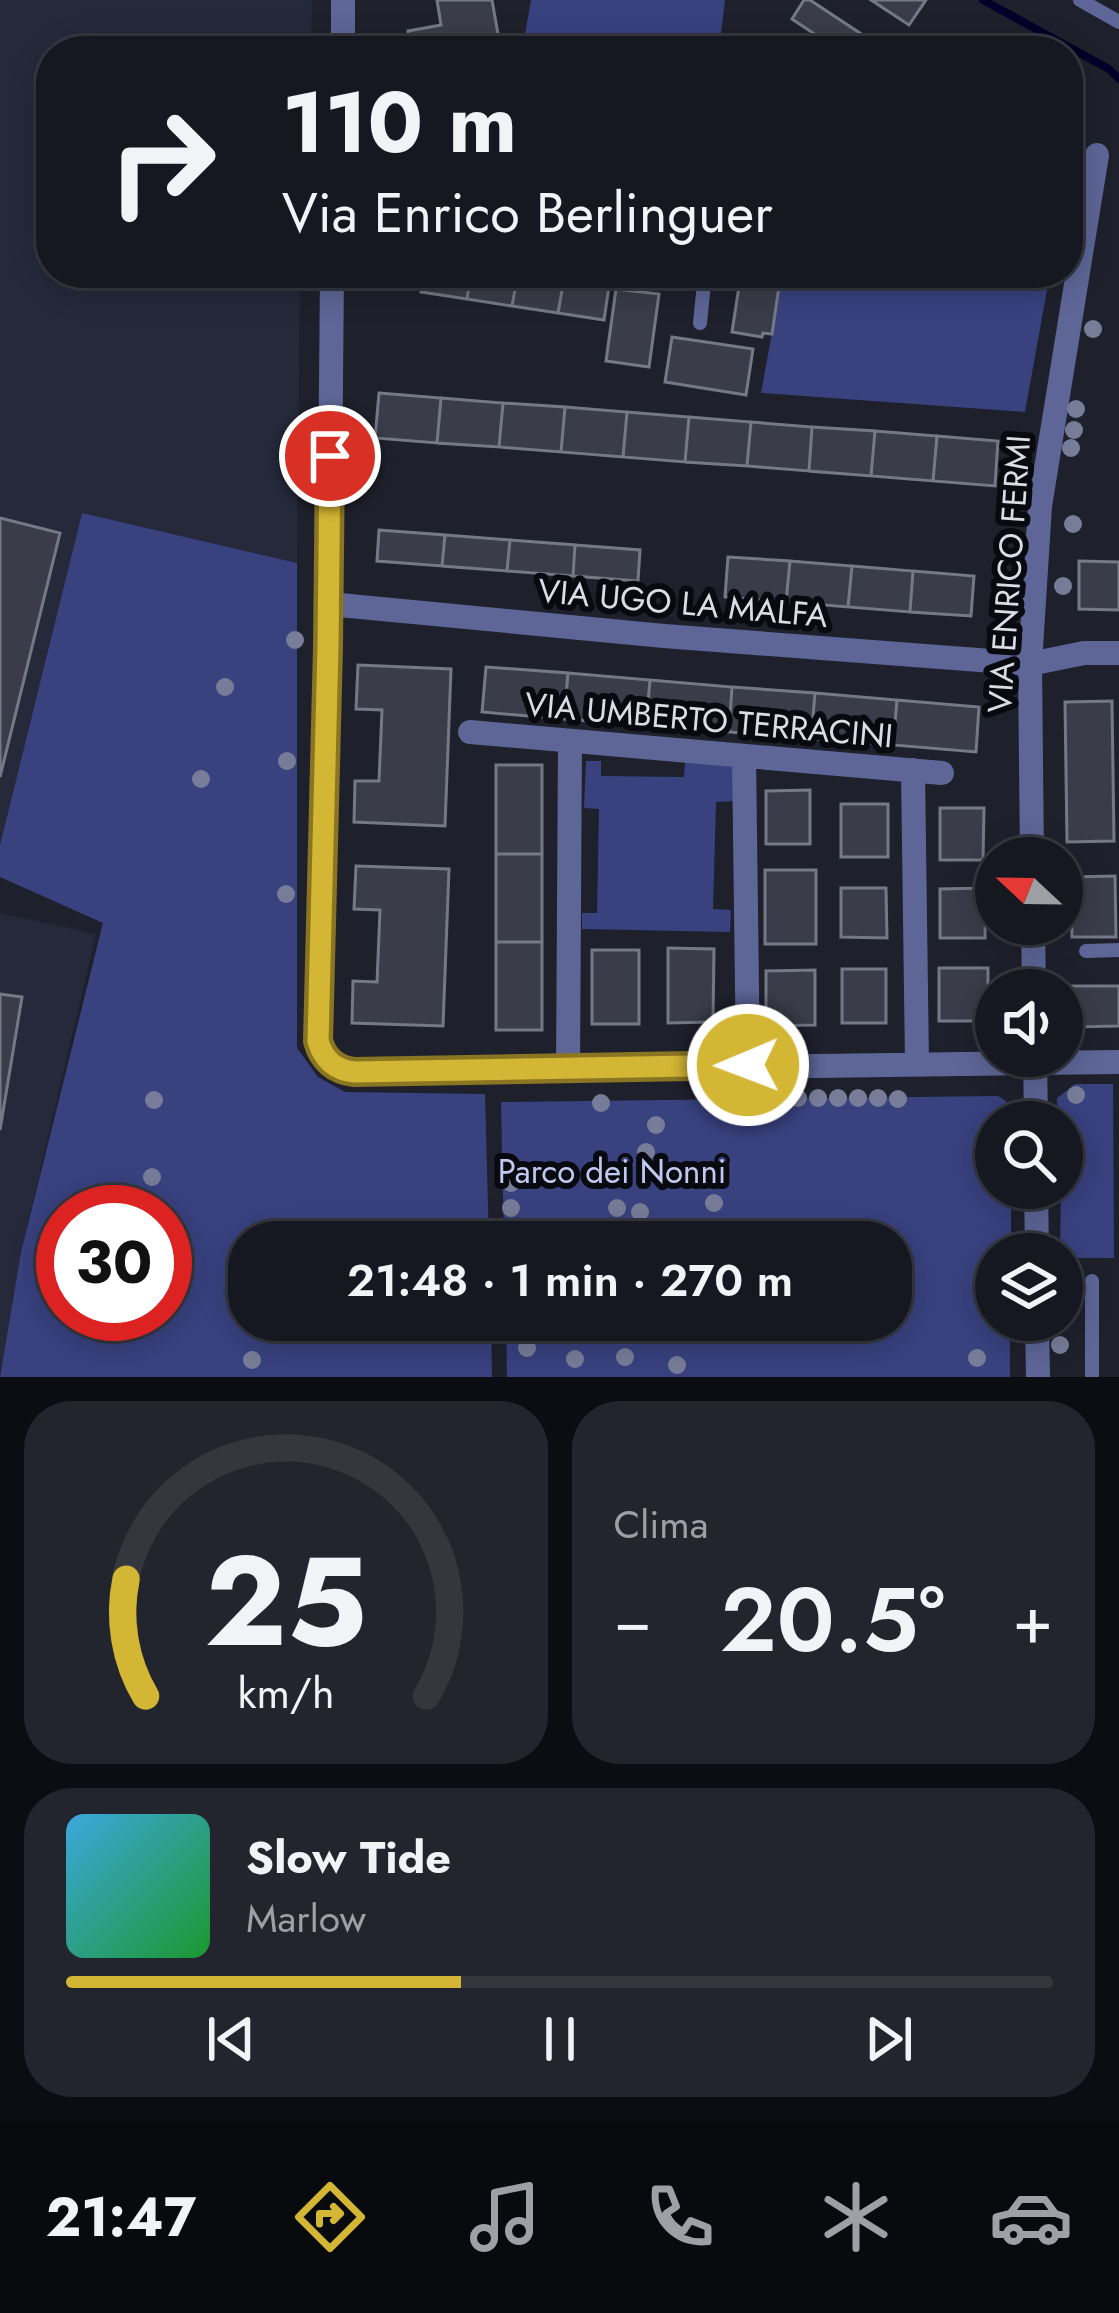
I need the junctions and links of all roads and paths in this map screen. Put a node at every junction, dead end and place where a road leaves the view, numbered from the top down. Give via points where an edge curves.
1 (343, 0) edge
2 (1080, 0) edge
3 (1119, 22) edge
4 (343, 36) edge
5 (1097, 155) dead end
6 (1083, 220) edge
7 (332, 288) edge
8 (703, 288) edge
9 (1070, 288) edge
10 (700, 322) dead end
11 (329, 604) junction
12 (1119, 653) edge
13 (1030, 664) junction
14 (470, 732) dead end
15 (570, 741) junction
16 (744, 756) junction
17 (914, 770) junction
18 (942, 772) dead end
19 (1033, 837) edge
20 (1119, 950) edge
21 (1086, 951) dead end
22 (975, 1062) edge
23 (1083, 1062) edge
24 (1119, 1063) edge
25 (917, 1064) junction
26 (748, 1065) junction
27 (568, 1069) junction
28 (1091, 1281) dead end
29 (1037, 1341) edge
30 (1038, 1377) edge
31 (1092, 1377) edge

1 - 4 street
2 - 3 lane
5 - 6 street, VIA ENRICO FERMI
7 - 11 street
8 - 10 lane
9 - 13 street, VIA ENRICO FERMI via 1040,506
11 - 13 street, VIA UGO LA MALFA
11 - 27 street via 319,1046 349,1072
12 - 13 street, VIA UGO LA MALFA
13 - 19 street, VIA ENRICO FERMI
14 - 15 street, VIA UMBERTO TERRACINI
15 - 16 street, VIA UMBERTO TERRACINI
15 - 27 street
16 - 17 street, VIA UMBERTO TERRACINI
16 - 26 street
17 - 18 street, VIA UMBERTO TERRACINI
17 - 25 street
20 - 21 lane
22 - 25 street
23 - 24 street
25 - 26 street
26 - 27 street
28 - 31 lane
29 - 30 street

